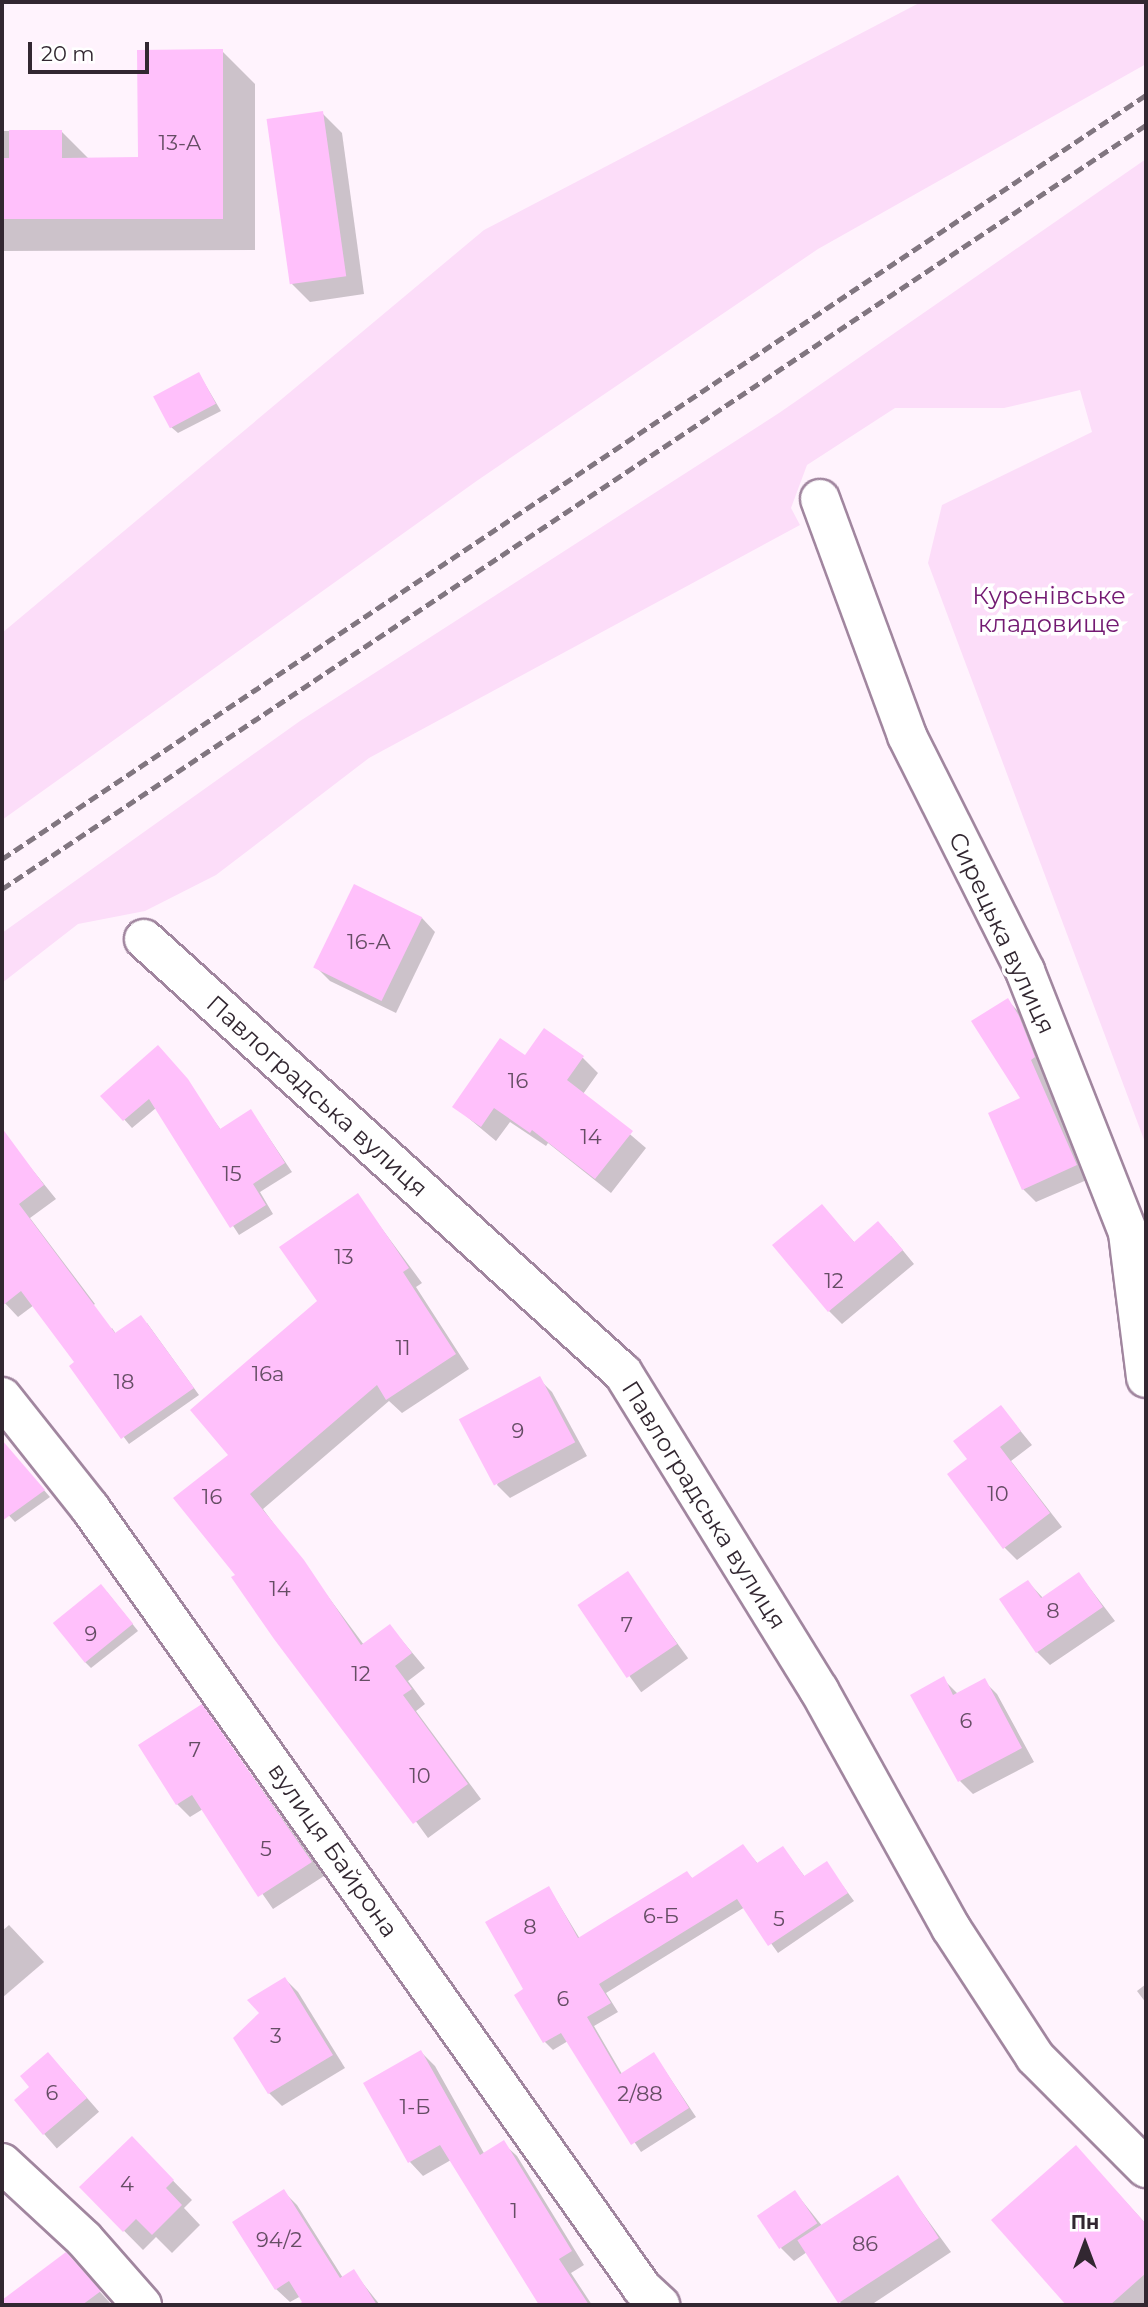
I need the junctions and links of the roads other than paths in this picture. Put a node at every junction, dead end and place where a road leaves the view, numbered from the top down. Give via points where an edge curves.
1 (820, 499) dead end
2 (144, 939) dead end
3 (1146, 1378) edge
4 (2, 1397) edge
5 (2, 2163) edge
6 (1146, 2168) edge
7 (142, 2305) edge
8 (660, 2305) edge

1 - 3 street, Сирецька вулиця via 907,736 1025,971 1128,1233
2 - 6 street, Павлоградська вулиця via 623,1373 819,1690 951,1928 1035,2057
4 - 8 street, вулиця Байрона via 90,1508 642,2288
5 - 7 street via 84,2239

